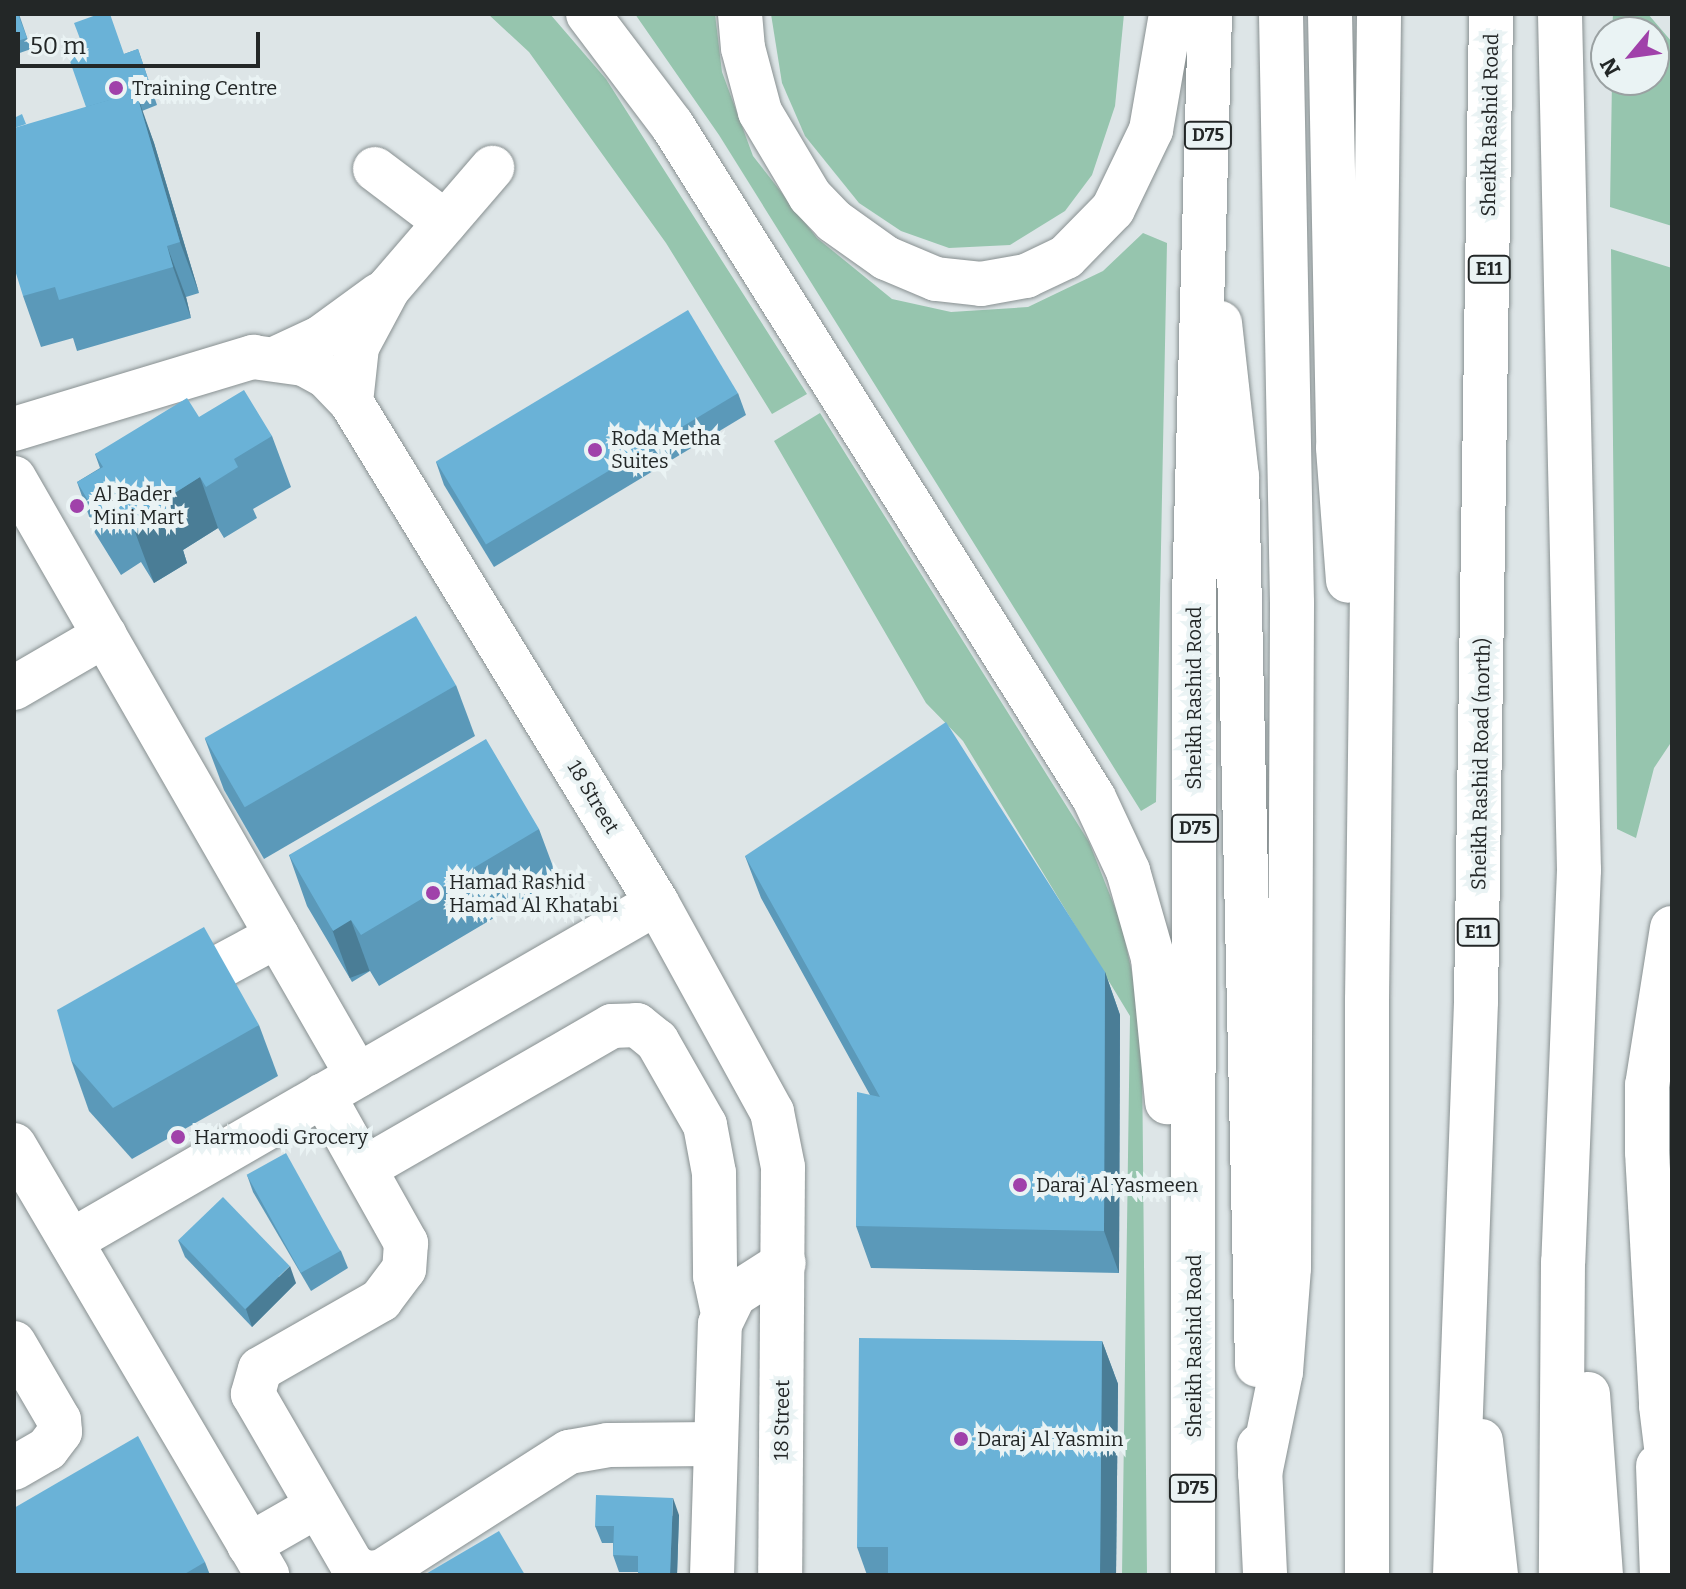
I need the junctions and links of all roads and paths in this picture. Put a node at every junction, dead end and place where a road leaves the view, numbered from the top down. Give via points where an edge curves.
1 (588, 14) edge
2 (740, 14) edge
3 (1171, 14) edge
4 (1210, 14) edge
5 (1281, 14) edge
6 (1330, 14) edge
7 (1379, 14) edge
8 (1491, 14) edge
9 (1560, 14) edge
10 (492, 168) dead end
11 (375, 169) dead end
12 (445, 222) junction
13 (1204, 256) junction
14 (388, 289) junction
15 (279, 357) junction
16 (351, 402) junction
17 (14, 429) edge
18 (445, 469) edge
19 (14, 478) edge
20 (406, 492) junction
21 (105, 635) junction
22 (14, 688) edge
23 (1371, 718) junction
24 (657, 903) junction
25 (1672, 928) edge
26 (277, 936) junction
27 (1576, 963) junction
28 (182, 987) edge
29 (340, 1085) junction
30 (14, 1145) edge
31 (365, 1168) junction
32 (71, 1241) junction
33 (784, 1263) junction
34 (723, 1313) junction
35 (1464, 1340) junction
36 (14, 1343) edge
37 (1194, 1400) junction
38 (1661, 1406) junction
39 (716, 1444) junction
40 (14, 1468) edge
41 (1260, 1474) junction
42 (1672, 1496) edge
43 (317, 1506) junction
44 (258, 1560) edge
45 (712, 1575) edge
46 (780, 1575) edge
47 (1193, 1575) edge
48 (1265, 1575) edge
49 (1367, 1575) edge
50 (1455, 1575) edge
51 (1496, 1575) edge
52 (1561, 1575) edge
53 (1601, 1575) edge
54 (1662, 1575) edge

1 - 37 main road via 672,125 1113,834 1141,909 1161,1009 1176,1273
2 - 3 main road via 760,112 810,196 842,228 886,258 936,279 981,284 1026,276 1066,257 1113,209 1151,130
4 - 13 main road, Sheikh Rashid Road / D75
5 - 41 main road via 1292,603 1289,1268 1281,1372
6 - 23 main road via 1341,503 1351,611
7 - 23 main road
8 - 35 main road, Sheikh Rashid Road (north) / E11 via 1476,1001
9 - 27 main road via 1579,839
10 - 12 main road
11 - 12 main road
12 - 14 main road
13 - 37 main road, Sheikh Rashid Road / D75 via 1194,598
13 - 41 main road via 1227,365 1237,476
14 - 15 main road via 320,338
14 - 16 main road via 357,347
15 - 16 main road, 18 Street via 326,376
15 - 17 main road, 18 Street via 227,362
16 - 20 main road, 18 Street
18 - 20 main road
19 - 21 main road
20 - 24 main road, 18 Street
21 - 22 main road
21 - 26 main road
23 - 49 main road
24 - 29 main road
24 - 33 main road, 18 Street via 772,1112 783,1167
25 - 38 main road via 1647,1085
26 - 28 main road
26 - 29 main road
27 - 52 main road via 1563,1262
27 - 53 main road via 1584,1090 1588,1383
29 - 31 main road
29 - 32 main road
30 - 32 main road
31 - 34 main road via 612,1026 637,1025 657,1041 705,1125 714,1173 715,1276
31 - 43 main road via 406,1243 404,1269 391,1291 260,1369 253,1394
32 - 44 main road
33 - 34 main road via 734,1295
33 - 46 main road, 18 Street
34 - 39 main road
35 - 50 main road, E11
35 - 51 main road
36 - 40 main road via 59,1420 60,1432 47,1449
37 - 47 main road, Sheikh Rashid Road / D75
38 - 42 main road
38 - 54 main road via 1657,1474
39 - 43 main road via 607,1445 569,1452 373,1573 352,1565
39 - 45 main road
41 - 48 main road
43 - 44 main road

